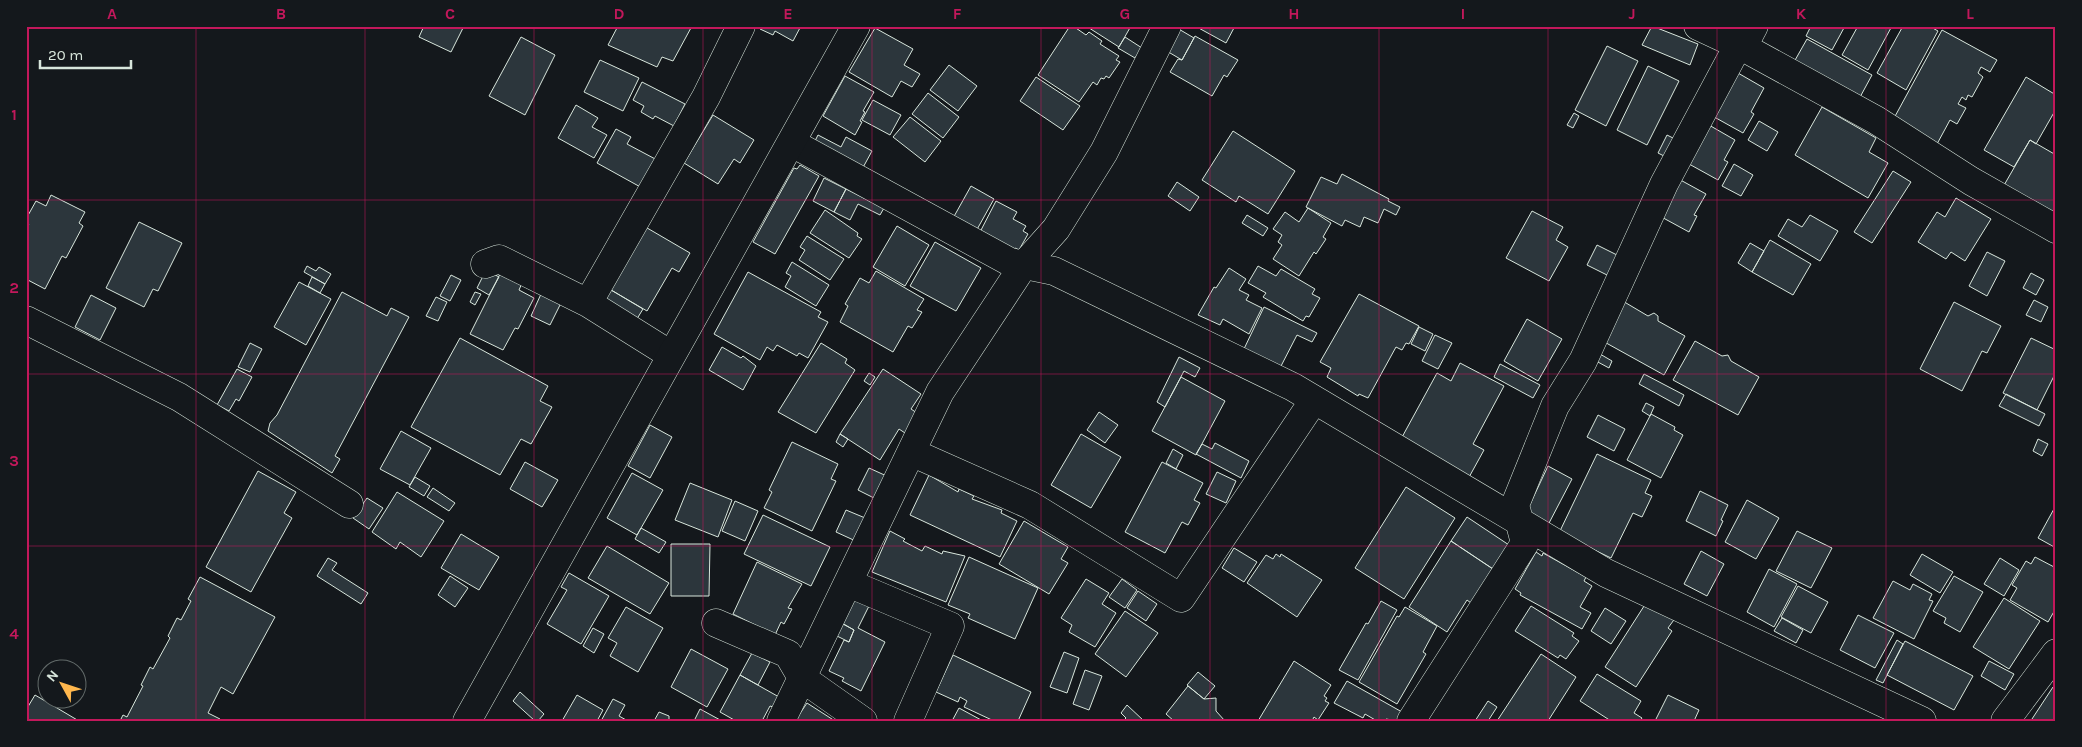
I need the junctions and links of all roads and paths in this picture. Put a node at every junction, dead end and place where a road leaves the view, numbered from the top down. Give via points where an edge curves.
1 (741, 26) edge
2 (856, 26) edge
3 (1167, 26) edge
4 (1698, 26) edge
5 (1748, 36) edge
6 (792, 143) junction
7 (2056, 229) edge
8 (485, 264) dead end
9 (1022, 266) junction
10 (588, 303) junction
11 (26, 320) edge
12 (671, 356) junction
13 (1314, 400) junction
14 (911, 452) junction
15 (349, 504) dead end
16 (1519, 522) junction
17 (848, 583) junction
18 (716, 623) dead end
19 (2056, 653) edge
20 (802, 678) junction
21 (467, 721) edge
22 (781, 721) edge
23 (863, 721) edge
24 (908, 721) edge
25 (1411, 721) edge
26 (1922, 721) edge
27 (2005, 721) edge

1 - 10 street via 706,97
2 - 6 street
3 - 9 street via 1104,152 1056,229
4 - 5 street
5 - 7 street via 1971,181
5 - 16 street via 1734,53 1664,184 1583,361 1555,406 1515,505
6 - 9 street
6 - 12 street
8 - 10 street via 499,259
9 - 13 street via 1054,271
9 - 14 street via 940,392
10 - 12 street
11 - 15 street via 179,397
12 - 21 street
13 - 14 street via 1181,598 1030,505
13 - 16 street
14 - 17 street
16 - 25 street via 1525,543
16 - 26 street via 1606,573
17 - 20 street
17 - 24 street via 950,626
18 - 20 street via 788,654
19 - 27 street
20 - 22 street
20 - 23 street

